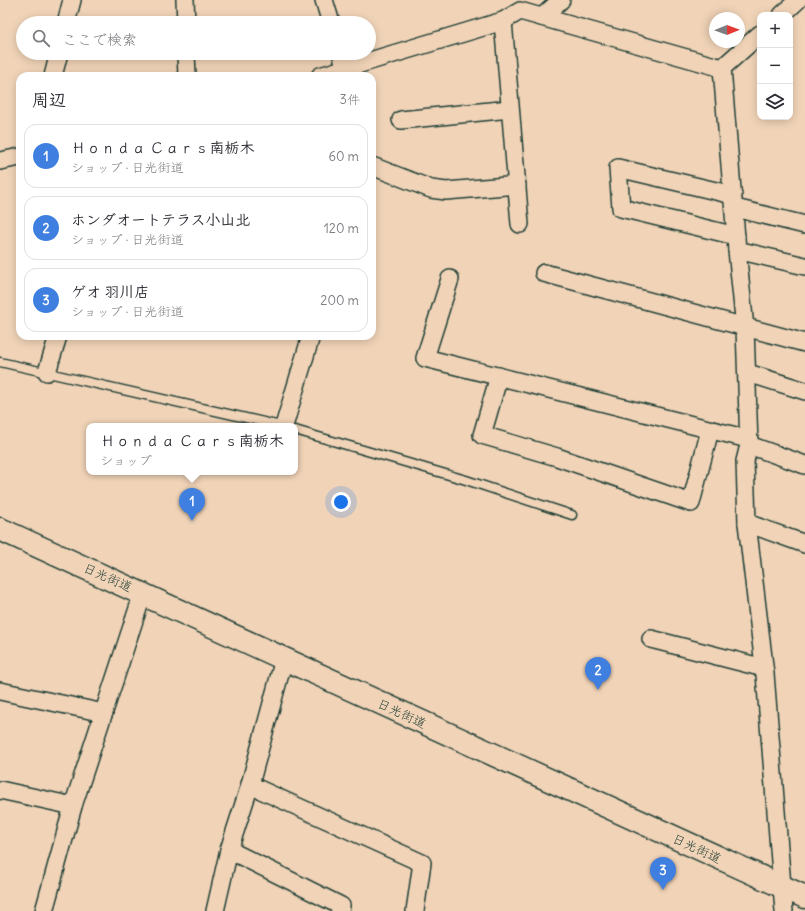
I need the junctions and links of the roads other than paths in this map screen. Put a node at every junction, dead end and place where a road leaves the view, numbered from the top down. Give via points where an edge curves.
1 (72, 0) edge
2 (186, 0) edge
3 (324, 0) edge
4 (561, 0) edge
5 (798, 0) edge
6 (516, 5) edge
7 (785, 12) edge
8 (68, 16) edge
9 (186, 16) edge
10 (329, 16) edge
11 (542, 17) junction
12 (503, 21) junction
13 (757, 37) edge
14 (376, 52) edge
15 (57, 60) edge
16 (186, 60) edge
17 (343, 60) edge
18 (722, 68) junction
19 (54, 72) edge
20 (187, 72) edge
21 (326, 72) edge
22 (510, 109) junction
23 (400, 120) dead end
24 (16, 158) edge
25 (0, 161) edge
26 (376, 168) edge
27 (517, 186) junction
28 (734, 201) junction
29 (520, 224) dead end
30 (805, 225) edge
31 (737, 243) junction
32 (805, 266) edge
33 (544, 273) dead end
34 (450, 279) dead end
35 (745, 328) junction
36 (57, 340) edge
37 (310, 340) edge
38 (805, 343) edge
39 (0, 362) edge
40 (47, 372) junction
41 (748, 373) junction
42 (499, 376) junction
43 (805, 391) edge
44 (268, 423) edge
45 (285, 423) edge
46 (710, 430) junction
47 (298, 431) edge
48 (749, 442) junction
49 (805, 465) edge
50 (572, 515) dead end
51 (747, 523) junction
52 (0, 528) edge
53 (805, 544) edge
54 (143, 593) junction
55 (651, 639) dead end
56 (284, 659) junction
57 (764, 668) junction
58 (0, 691) edge
59 (104, 712) junction
60 (250, 785) junction
61 (0, 790) edge
62 (73, 806) junction
63 (229, 850) junction
64 (782, 887) junction
65 (805, 897) edge
66 (44, 911) edge
67 (215, 911) edge
68 (340, 911) edge
69 (415, 911) edge
70 (784, 911) edge

1 - 8 street
2 - 9 street
3 - 10 street
4 - 11 street
5 - 7 street
6 - 11 street
6 - 12 street
11 - 18 street
12 - 14 street
12 - 22 street
13 - 18 street
15 - 19 street
16 - 20 street
17 - 21 street
18 - 28 street
22 - 23 street
22 - 27 street
24 - 25 street
26 - 27 street via 431,190
27 - 29 street
28 - 30 street
28 - 31 street
28 - 31 street via 618,168 621,208
31 - 32 street
31 - 35 street
33 - 35 street
34 - 42 street via 425,358
35 - 38 street
35 - 41 street
36 - 40 street
37 - 45 street
39 - 40 lane
40 - 44 lane
41 - 43 street
41 - 48 street
42 - 46 street
42 - 46 street via 482,435 557,457 691,503
46 - 48 street
47 - 50 lane via 466,480
48 - 49 street
48 - 51 street via 745,461
51 - 53 street
51 - 57 street
52 - 54 highway, 日光街道
54 - 56 highway, 日光街道
54 - 59 street
55 - 57 street
56 - 60 street
56 - 64 highway, 日光街道
57 - 64 street
58 - 59 street
59 - 62 street
60 - 63 street
60 - 69 street via 422,862
61 - 62 street
62 - 66 street
63 - 67 street
63 - 68 street via 341,906
64 - 65 highway, 日光街道
64 - 70 street

